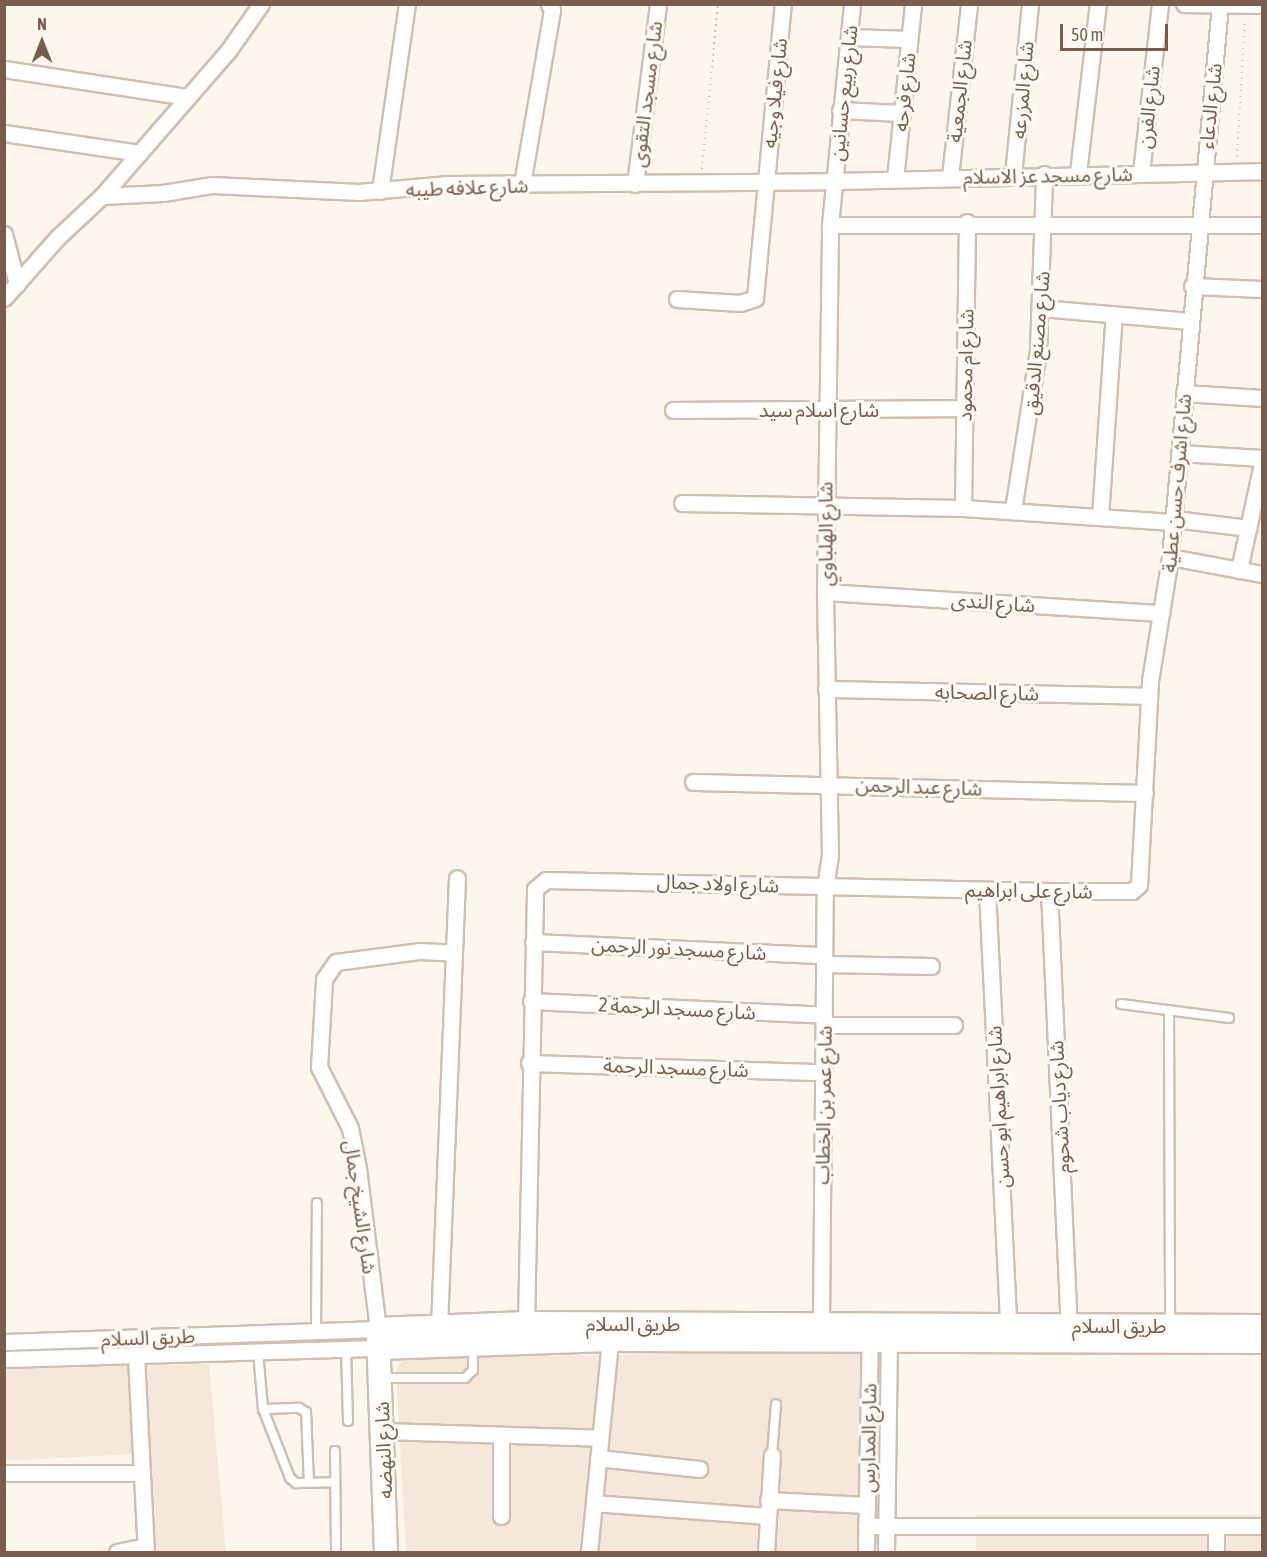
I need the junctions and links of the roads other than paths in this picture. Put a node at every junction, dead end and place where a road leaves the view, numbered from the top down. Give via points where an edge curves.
1 (261, 4) edge
2 (406, 4) edge
3 (549, 4) edge
4 (658, 4) edge
5 (783, 4) edge
6 (852, 4) edge
7 (912, 4) edge
8 (969, 4) edge
9 (1030, 4) edge
10 (1098, 4) edge
11 (1160, 4) edge
12 (1184, 4) edge
13 (1220, 5) edge
14 (1247, 5) edge
15 (1263, 5) edge
16 (849, 37) junction
17 (909, 39) junction
18 (4, 69) edge
19 (188, 97) junction
20 (840, 110) junction
21 (901, 112) junction
22 (4, 133) edge
23 (140, 153) junction
24 (1263, 171) edge
25 (1203, 172) junction
26 (1078, 173) junction
27 (1141, 173) junction
28 (1044, 174) junction
29 (1013, 175) junction
30 (950, 177) junction
31 (895, 179) junction
32 (834, 181) junction
33 (765, 182) junction
34 (522, 184) junction
35 (635, 184) junction
36 (380, 192) junction
37 (102, 196) junction
38 (967, 222) junction
39 (1043, 222) junction
40 (831, 225) junction
41 (1263, 225) edge
42 (1198, 228) junction
43 (4, 234) edge
44 (17, 284) junction
45 (1192, 286) junction
46 (1263, 289) edge
47 (4, 298) edge
48 (678, 299) dead end
49 (1041, 308) junction
50 (1114, 314) junction
51 (1189, 321) junction
52 (1184, 393) junction
53 (1263, 398) edge
54 (965, 408) junction
55 (827, 409) junction
56 (673, 410) dead end
57 (1179, 453) junction
58 (1263, 458) edge
59 (1263, 464) edge
60 (682, 503) dead end
61 (825, 504) junction
62 (963, 507) junction
63 (1013, 510) junction
64 (1100, 517) junction
65 (1174, 520) junction
66 (1248, 528) junction
67 (1170, 557) junction
68 (1239, 570) junction
69 (1263, 574) edge
70 (825, 592) junction
71 (1161, 613) junction
72 (826, 689) junction
73 (1149, 696) junction
74 (693, 782) dead end
75 (828, 784) junction
76 (1145, 793) junction
77 (457, 879) dead end
78 (825, 887) junction
79 (987, 890) junction
80 (1049, 891) junction
81 (533, 942) junction
82 (454, 953) junction
83 (824, 960) junction
84 (932, 966) dead end
85 (531, 1001) junction
86 (1121, 1004) dead end
87 (1169, 1010) junction
88 (1229, 1018) dead end
89 (824, 1020) junction
90 (954, 1025) dead end
91 (529, 1063) junction
92 (823, 1072) junction
93 (317, 1203) dead end
94 (525, 1323) junction
95 (821, 1324) junction
96 (1008, 1324) junction
97 (1069, 1324) junction
98 (1170, 1325) junction
99 (439, 1326) junction
100 (1263, 1326) edge
101 (316, 1331) junction
102 (880, 1333) junction
103 (379, 1338) junction
104 (610, 1340) junction
105 (4, 1342) edge
106 (1263, 1342) edge
107 (473, 1345) junction
108 (346, 1349) junction
109 (258, 1352) junction
110 (136, 1356) junction
111 (4, 1359) edge
112 (381, 1378) junction
113 (776, 1404) dead end
114 (263, 1408) junction
115 (348, 1421) dead end
116 (383, 1431) junction
117 (501, 1435) junction
118 (600, 1438) junction
119 (334, 1451) dead end
120 (772, 1455) joint
121 (598, 1458) junction
122 (699, 1469) dead end
123 (4, 1473) edge
124 (142, 1473) junction
125 (335, 1482) junction
126 (309, 1483) junction
127 (768, 1500) junction
128 (594, 1503) junction
129 (867, 1505) junction
130 (501, 1516) dead end
131 (767, 1516) junction
132 (866, 1526) junction
133 (1263, 1526) edge
134 (887, 1527) junction
135 (1216, 1527) junction
136 (146, 1549) edge
137 (117, 1552) edge
138 (336, 1552) edge
139 (386, 1552) edge
140 (589, 1552) edge
141 (766, 1552) edge
142 (866, 1552) edge
143 (886, 1552) edge
144 (1216, 1552) edge

1 - 19 street via 228,51
2 - 36 street
3 - 34 street via 552,10
4 - 35 street, شارع مسجد التقوى
5 - 33 street, شارع فيلا وجيه
6 - 16 street, شارع ربيع حسانين
7 - 17 street, شارع فرحه
8 - 30 street, شارع الجمعية
9 - 29 street, شارع المزرعه
10 - 26 street
11 - 27 street, شارع الفرن
12 - 13 street
13 - 14 street
13 - 25 street, شارع الدعاء
14 - 15 street
16 - 17 street
16 - 20 street, شارع ربيع حسانين
17 - 21 street, شارع فرحه
18 - 19 street
19 - 23 street
20 - 21 street
20 - 32 street, شارع ربيع حسانين
21 - 31 street, شارع فرحه
22 - 23 street
23 - 37 street
24 - 25 street, شارع مسجد عز الاسلام
25 - 27 street, شارع مسجد عز الاسلام
25 - 42 street, شارع اشرف حسن عطية
26 - 27 street, شارع مسجد عز الاسلام
26 - 28 street, شارع مسجد عز الاسلام
28 - 29 street, شارع مسجد عز الاسلام
28 - 39 street, شارع مصنع الدقيق
29 - 30 street, شارع مسجد عز الاسلام
30 - 31 street, شارع مسجد عز الاسلام
31 - 32 street, شارع مسجد عز الاسلام
32 - 33 street, شارع علافه طيبه
32 - 40 street, شارع الهلباوي
33 - 35 street, شارع علافه طيبه
33 - 48 street, شارع فيلا وجيه via 755,298 740,303
34 - 35 street, شارع علافه طيبه
34 - 36 street, شارع علافه طيبه via 448,184
36 - 37 street, شارع علافه طيبه via 212,185 163,193
37 - 44 street via 58,237
38 - 39 street
38 - 40 street
38 - 54 street, شارع ام محمود
39 - 42 street
39 - 49 street, شارع مصنع الدقيق
40 - 55 street, شارع الهلباوي
41 - 42 street
42 - 45 street, شارع اشرف حسن عطية
43 - 44 street
44 - 47 street
45 - 46 street
45 - 51 street, شارع اشرف حسن عطية
49 - 50 street
49 - 63 street, شارع مصنع الدقيق via 1034,392
50 - 51 street
50 - 64 street
51 - 52 street, شارع اشرف حسن عطية
52 - 53 street
52 - 57 street, شارع اشرف حسن عطية
54 - 55 street, شارع اسلام سيد
54 - 62 street, شارع ام محمود
55 - 56 street, شارع اسلام سيد
55 - 61 street, شارع الهلباوي
57 - 58 street
57 - 65 street, شارع اشرف حسن عطية
59 - 66 street
60 - 61 street
61 - 62 street
61 - 70 street, شارع الهلباوي
62 - 63 street
63 - 64 street
64 - 65 street
65 - 66 street
65 - 67 street, شارع اشرف حسن عطية
66 - 68 street
67 - 68 street
67 - 71 street, شارع اشرف حسن عطية
68 - 69 street
70 - 71 street, شارع الندى
70 - 72 street, شارع الهلباوي
71 - 73 street, شارع اشرف حسن عطية
72 - 73 street, شارع الصحابه
72 - 75 street, شارع الهلباوي
73 - 76 street, شارع اشرف حسن عطية
74 - 75 street, شارع عبد الرحمن
75 - 76 street, شارع عبد الرحمن
75 - 78 street, شارع الهلباوي via 830,855
76 - 80 street, شارع على ابراهيم via 1139,885 1132,891
77 - 82 street
78 - 79 street, شارع على ابراهيم
78 - 81 street, شارع اولاد جمال via 610,878 546,880 535,889
78 - 83 street, شارع عمر بن الخطاب
79 - 80 street, شارع على ابراهيم
79 - 96 street, شارع ابراهيم ابو حسن
80 - 97 street, شارع دياب شحوم
81 - 83 street, شارع مسجد نور الرحمن
81 - 85 street, شارع اولاد جمال
82 - 99 street
82 - 103 street, شارع الشيخ جمال via 420,951 336,962 324,979 319,1067 350,1128
83 - 84 street, شارع مسجد نور الرحمن
83 - 89 street, شارع عمر بن الخطاب
85 - 89 street, شارع مسجد الرحمة 2
85 - 91 street, شارع اولاد جمال
86 - 87 lane
87 - 88 lane
87 - 98 lane
89 - 90 street, شارع مسجد الرحمة 2
89 - 92 street, شارع عمر بن الخطاب
91 - 92 street, شارع مسجد الرحمة
91 - 94 street, شارع اولاد جمال
92 - 95 street, شارع عمر بن الخطاب
93 - 101 lane
94 - 95 main road, طريق السلام
94 - 99 main road, طريق السلام
95 - 102 main road, طريق السلام
96 - 97 main road, طريق السلام
96 - 102 main road, طريق السلام
97 - 98 main road, طريق السلام
98 - 100 main road, طريق السلام
99 - 103 main road, طريق السلام
101 - 103 street, طريق السلام
101 - 105 street, طريق السلام
102 - 104 main road, طريق السلام
102 - 106 main road, طريق السلام
102 - 129 street, شارع المدارس
102 - 134 street, شارع المدارس
103 - 107 main road, طريق السلام
103 - 108 street, طريق السلام
103 - 112 main road, شارع النهضه
104 - 107 main road, طريق السلام
104 - 118 street
107 - 112 lane via 473,1370 465,1378
108 - 109 street, طريق السلام
108 - 115 lane
109 - 110 street, طريق السلام
109 - 114 lane
110 - 111 street, طريق السلام
110 - 124 street
112 - 116 main road, شارع النهضه
113 - 120 lane
114 - 126 lane via 290,1478 296,1483
114 - 126 lane via 299,1408 306,1412
116 - 117 street
116 - 139 main road, شارع النهضه
117 - 118 street
117 - 130 street
118 - 121 street
119 - 125 lane
120 - 127 street
121 - 122 street
121 - 128 street
123 - 124 street
124 - 136 street
125 - 126 lane
125 - 138 lane
127 - 129 street
127 - 131 street
128 - 131 street
128 - 140 street
129 - 132 street, شارع المدارس
131 - 141 street
132 - 134 street
132 - 142 street, شارع المدارس
133 - 135 street
134 - 135 street
134 - 143 street, شارع المدارس
135 - 144 street
136 - 137 street

